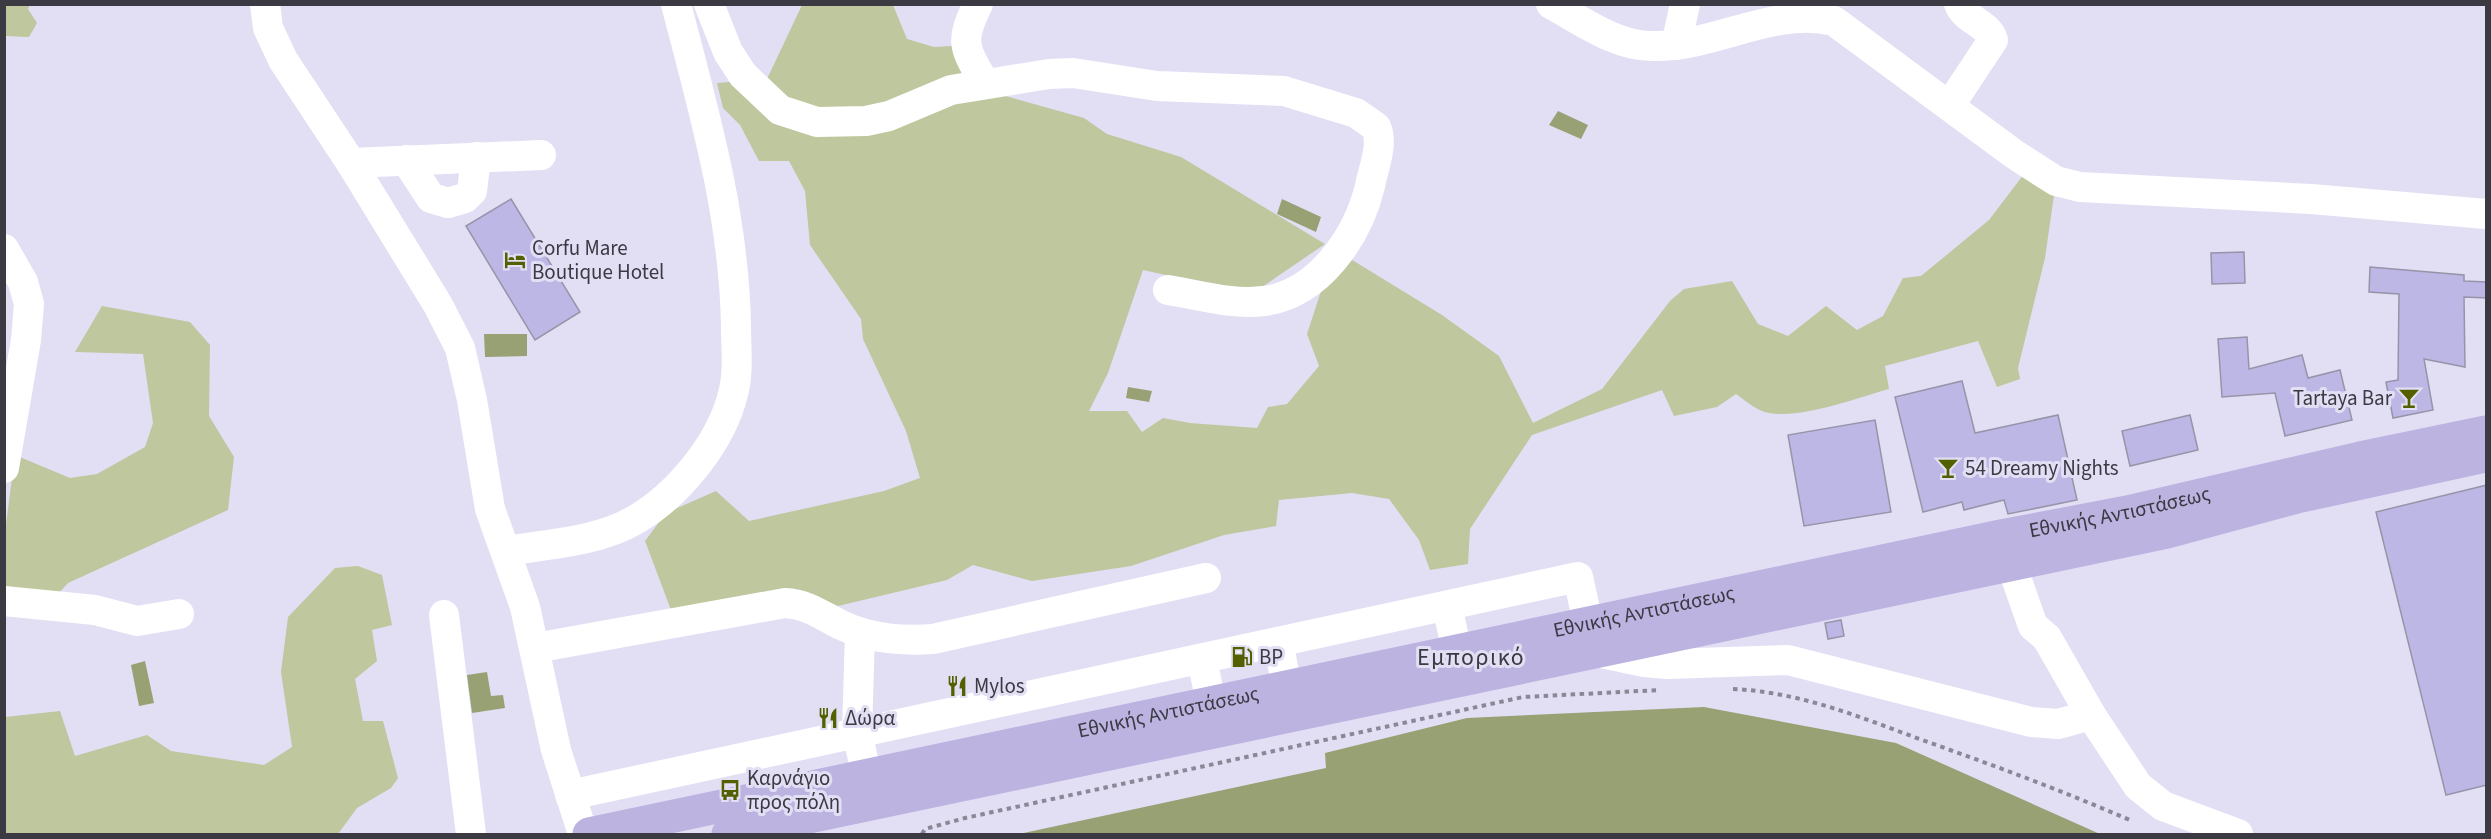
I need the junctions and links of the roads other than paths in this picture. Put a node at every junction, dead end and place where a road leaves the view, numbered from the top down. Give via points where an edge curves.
1 (265, 4) edge
2 (676, 4) edge
3 (709, 4) edge
4 (978, 4) edge
5 (1551, 4) edge
6 (1686, 4) edge
7 (1959, 4) edge
8 (1837, 13) edge
9 (1676, 45) junction
10 (985, 84) junction
11 (1950, 105) junction
12 (541, 155) dead end
13 (476, 157) junction
14 (406, 160) junction
15 (351, 163) junction
16 (2487, 214) edge
17 (4, 249) edge
18 (1168, 290) dead end
19 (2487, 432) edge
20 (2487, 456) edge
21 (4, 468) edge
22 (2015, 547) junction
23 (507, 551) junction
24 (1206, 578) dead end
25 (4, 601) edge
26 (1447, 606) junction
27 (179, 614) dead end
28 (444, 615) dead end
29 (860, 633) junction
30 (1591, 637) junction
31 (1278, 642) junction
32 (535, 648) junction
33 (1457, 651) junction
34 (1202, 659) junction
35 (1287, 687) junction
36 (1211, 703) junction
37 (2091, 715) junction
38 (857, 733) junction
39 (867, 776) junction
40 (570, 795) junction
41 (471, 834) edge
42 (583, 834) edge
43 (589, 834) edge
44 (728, 834) edge
45 (2238, 834) edge

1 - 15 street via 268,28 278,52
2 - 23 street via 721,180 734,276 733,394 699,462 659,504 600,535
3 - 10 street via 728,52 743,75 773,104 798,117 817,122 866,121 889,116 951,90
4 - 10 street via 965,34 966,46
5 - 9 street via 1630,43
6 - 9 street
7 - 11 street via 1965,16 1986,29 1993,40
8 - 9 street
8 - 11 street
10 - 18 street via 1073,73 1157,86 1284,91 1356,113 1376,127 1379,146 1354,226 1329,263 1309,282 1294,292 1262,302
11 - 16 street via 2056,181 2080,187 2311,199
12 - 13 street
13 - 14 street
13 - 14 street via 472,191 465,198 448,203 431,198
14 - 15 street
15 - 23 street via 455,337 468,380 490,509
17 - 21 street via 23,282 29,304
19 - 22 main road, Εθνικής Αντιστάσεως via 2127,512
20 - 22 main road, Εθνικής Αντιστάσεως via 2297,497 2189,527
22 - 30 main road, Εθνικής Αντιστάσεως
22 - 37 street via 2047,621 2047,638
23 - 32 street
24 - 29 street via 933,639 891,639
25 - 27 street via 95,610 137,621
26 - 30 street via 1578,577
26 - 31 street
26 - 33 street
28 - 41 street
29 - 32 street via 812,608 785,603
29 - 38 street
30 - 33 main road, Εθνικής Αντιστάσεως
30 - 37 street via 1644,662 1788,660 2031,722 2058,724
30 - 44 main road, Εθνικής Αντιστάσεως
31 - 34 street
31 - 35 street
32 - 40 street via 552,733
33 - 35 main road, Εθνικής Αντιστάσεως
34 - 36 street
34 - 38 street
35 - 36 main road, Εθνικής Αντιστάσεως
36 - 39 main road, Εθνικής Αντιστάσεως
37 - 45 street via 2138,786 2150,797 2170,809
38 - 39 street
38 - 40 street
39 - 43 main road, Εθνικής Αντιστάσεως
40 - 42 street

